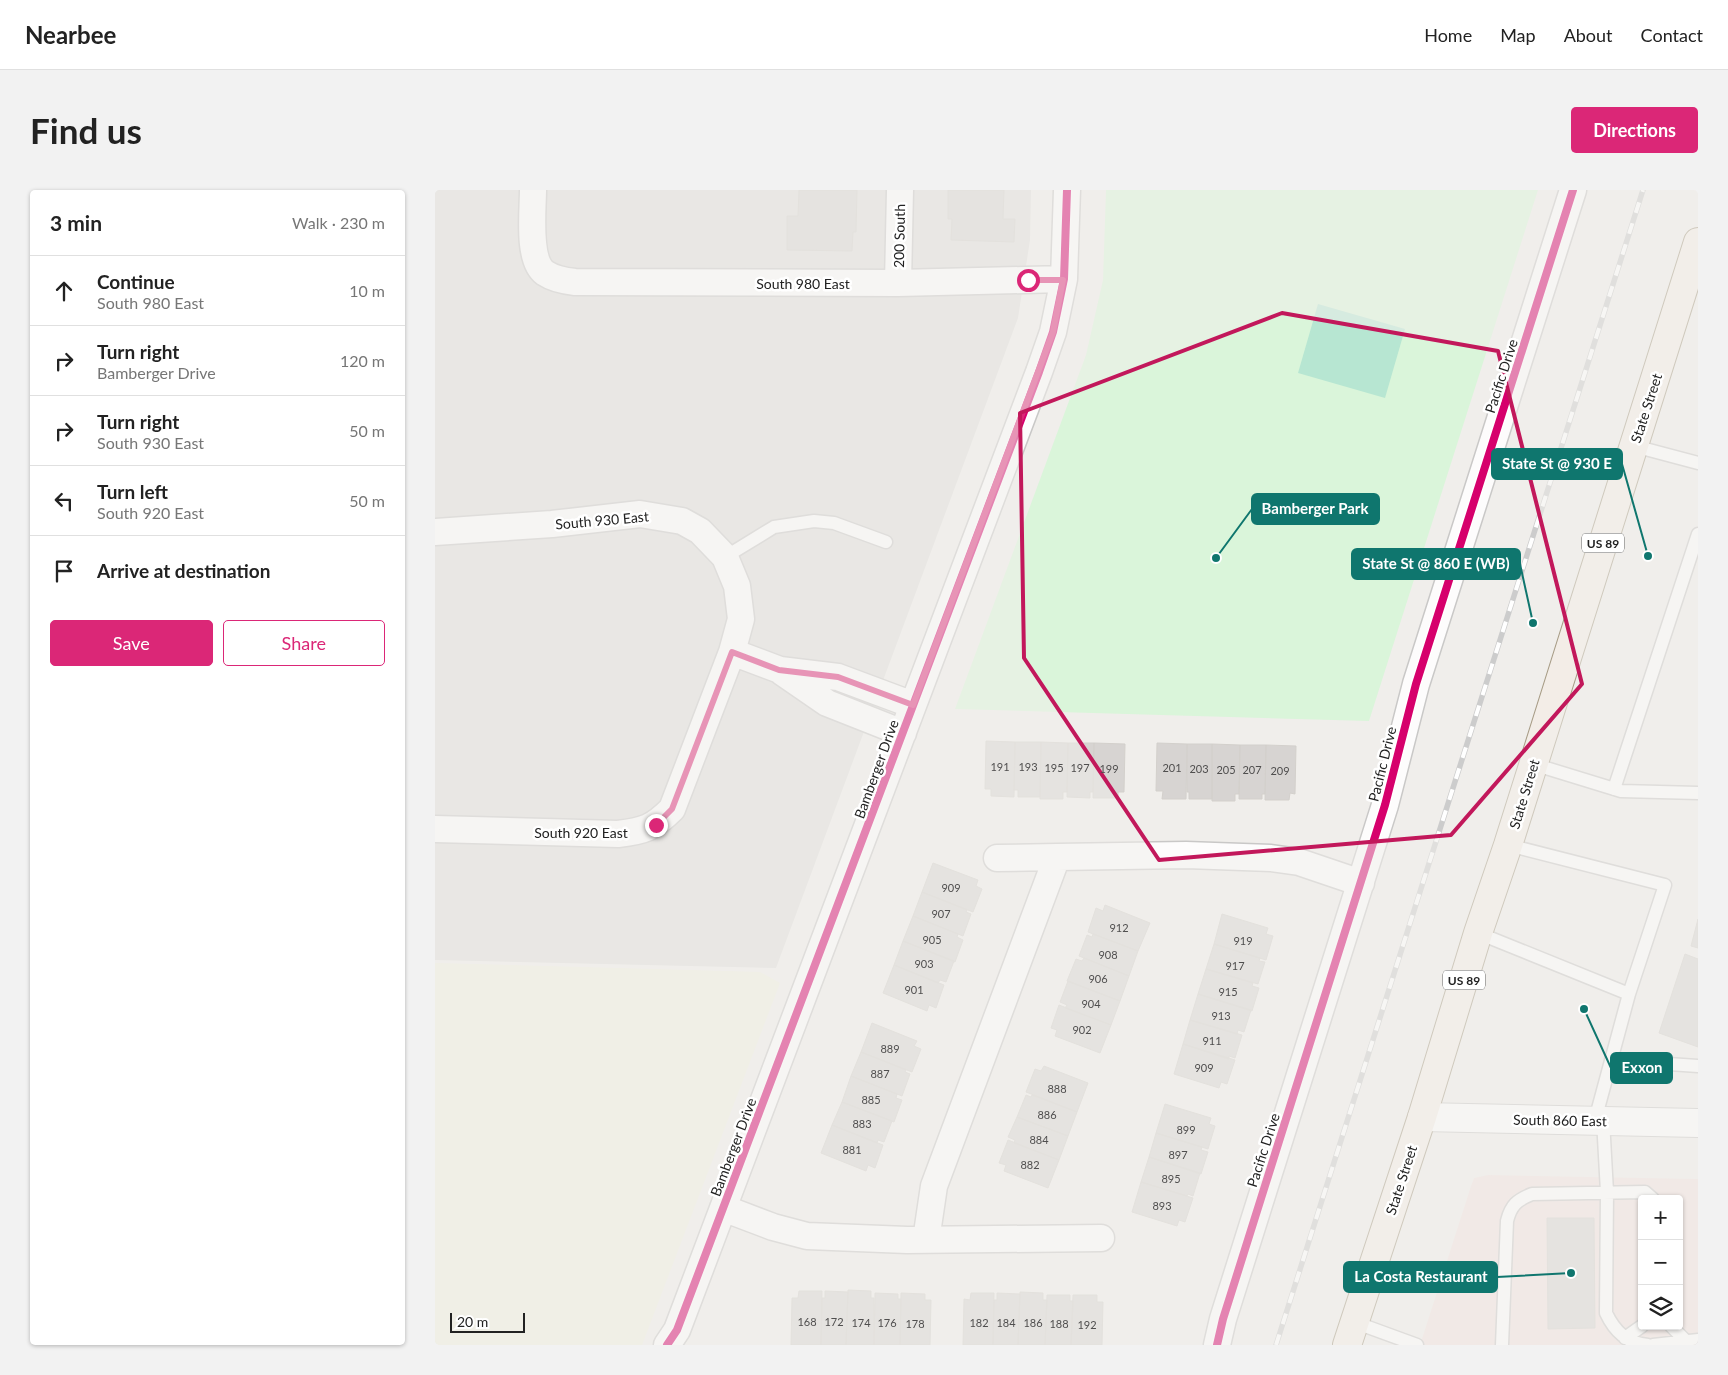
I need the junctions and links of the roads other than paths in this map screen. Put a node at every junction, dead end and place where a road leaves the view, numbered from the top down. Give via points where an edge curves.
1 (533, 190) edge
2 (900, 190) edge
3 (1067, 190) edge
4 (1573, 190) edge
5 (1698, 242) edge
6 (1063, 280) junction
7 (898, 283) junction
8 (1634, 446) junction
9 (1698, 463) edge
10 (435, 532) edge
11 (1698, 534) edge
12 (886, 542) dead end
13 (725, 557) junction
14 (732, 652) junction
15 (779, 670) junction
16 (913, 705) junction
17 (903, 733) junction
18 (1533, 764) junction
19 (1613, 789) junction
20 (1698, 793) edge
21 (435, 829) edge
22 (1508, 845) junction
23 (1057, 857) junction
24 (997, 858) dead end
25 (1361, 883) junction
26 (1478, 933) junction
27 (1629, 994) junction
28 (1611, 1060) junction
29 (1698, 1066) edge
30 (1423, 1117) junction
31 (1599, 1120) junction
32 (1698, 1122) edge
33 (1607, 1192) junction
34 (1648, 1195) edge
35 (723, 1208) junction
36 (1101, 1238) dead end
37 (926, 1240) junction
38 (1638, 1329) edge
39 (1677, 1330) edge
40 (1351, 1334) edge
41 (1625, 1338) junction
42 (1692, 1340) edge
43 (667, 1345) edge
44 (1217, 1345) edge
45 (1417, 1345) edge
46 (1502, 1345) edge
47 (1648, 1345) edge
48 (1653, 1345) edge

1 - 7 street, South 980 East via 533,249 537,265 560,280
2 - 7 street, 200 South
3 - 6 street, Bamberger Drive
4 - 25 street, Pacific Drive via 1416,684
5 - 8 main road, State Street / US 89
6 - 7 street, South 980 East
6 - 16 street, Bamberger Drive via 1053,332 1039,372
8 - 9 lane
8 - 18 main road, State Street / US 89
10 - 13 street, South 930 East via 639,514 682,521 700,531
11 - 19 lane
12 - 13 lane via 834,523 814,521 774,527
13 - 14 street, South 930 East via 737,586 741,619
14 - 15 street
14 - 21 street, South 920 East via 672,809 656,825 638,832 618,834
15 - 16 street via 838,677
15 - 17 street via 827,703
16 - 17 street, Bamberger Drive
17 - 35 street, Bamberger Drive
18 - 19 lane
18 - 22 main road, State Street / US 89
19 - 20 lane
22 - 26 main road, State Street / US 89
22 - 27 lane via 1665,885
23 - 24 street
23 - 25 street via 1186,855 1271,858 1299,862
23 - 37 street via 933,1186
25 - 44 street, Pacific Drive
26 - 27 lane
26 - 30 main road, State Street / US 89
27 - 28 lane
28 - 29 lane
28 - 31 lane
30 - 31 street, South 860 East
30 - 40 main road, State Street / US 89
31 - 32 street, South 860 East
31 - 33 lane
33 - 34 lane via 1645,1192
33 - 41 lane via 1606,1314
33 - 46 lane via 1532,1194 1517,1200 1510,1209
35 - 37 street via 807,1236
35 - 43 street, Bamberger Drive via 677,1330
36 - 37 street
38 - 41 lane
39 - 42 lane
40 - 45 lane
41 - 47 lane
42 - 48 lane

